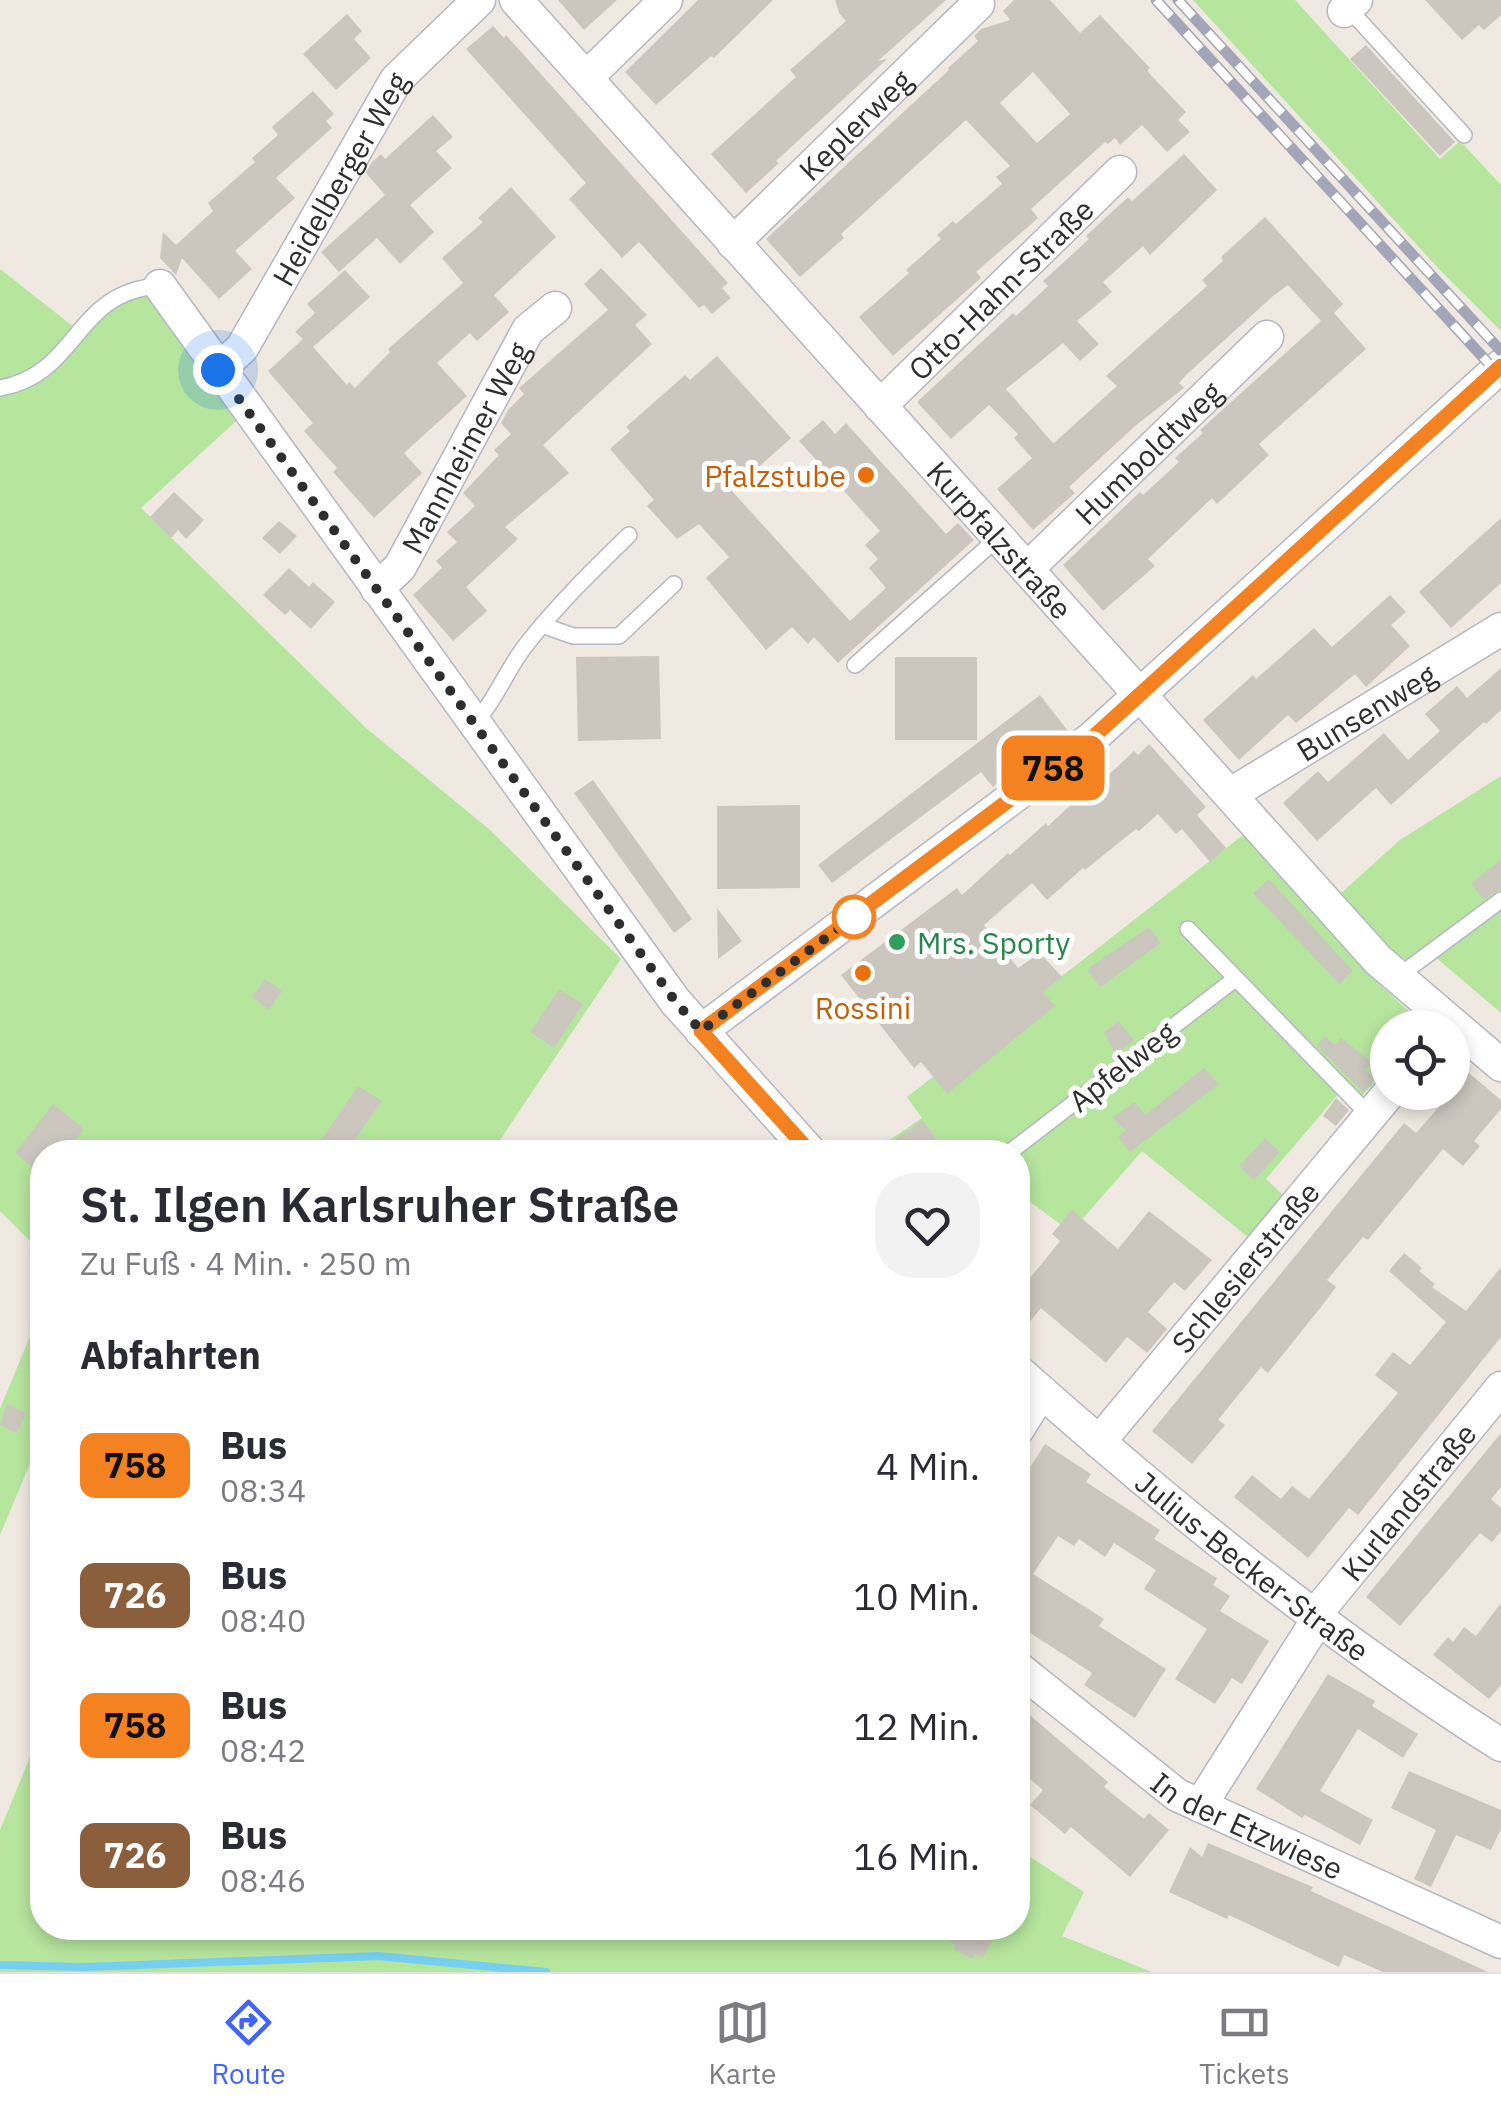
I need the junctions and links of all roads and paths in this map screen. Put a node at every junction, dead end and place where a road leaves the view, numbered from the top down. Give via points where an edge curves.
1 (479, 0) edge
2 (516, 0) edge
3 (666, 0) edge
4 (978, 4) dead end
5 (1348, 5) edge
6 (587, 78) junction
7 (1464, 135) dead end
8 (1120, 172) dead end
9 (733, 243) junction
10 (160, 286) joint
11 (555, 308) dead end
12 (1267, 337) dead end
13 (1501, 367) edge
14 (218, 370) junction
15 (0, 388) edge
16 (880, 406) junction
17 (629, 535) dead end
18 (998, 537) junction
19 (1027, 569) junction
20 (674, 584) dead end
21 (377, 588) junction
22 (542, 625) junction
23 (1501, 629) edge
24 (855, 665) dead end
25 (1141, 695) junction
26 (474, 724) junction
27 (1231, 794) junction
28 (1501, 900) edge
29 (1188, 929) dead end
30 (1396, 978) junction
31 (1235, 979) junction
32 (1430, 1010) edge
33 (701, 1031) junction
34 (1470, 1042) edge
35 (1501, 1065) edge
36 (1370, 1095) edge
37 (1375, 1110) edge
38 (799, 1140) edge
39 (1026, 1140) edge
40 (1030, 1382) edge
41 (1501, 1388) edge
42 (1099, 1442) junction
43 (1316, 1617) junction
44 (1030, 1678) edge
45 (1501, 1745) edge
46 (1200, 1806) junction
47 (1501, 1942) edge

1 - 14 street, Heidelberger Weg via 401,73 242,348
2 - 6 street, Kurpfalzstraße
3 - 6 street
4 - 9 street, Keplerweg
5 - 7 lane
6 - 9 street, Kurpfalzstraße
8 - 16 street, Otto-Hahn-Straße
9 - 16 street, Kurpfalzstraße
10 - 14 street
10 - 15 lane via 112,299 38,376
11 - 21 street, Mannheimer Weg via 528,330 400,567
12 - 19 street, Humboldtweg
13 - 25 street
14 - 21 street
16 - 18 street, Kurpfalzstraße
17 - 22 lane
18 - 19 street, Kurpfalzstraße
18 - 24 lane
19 - 25 street, Kurpfalzstraße
20 - 22 lane via 620,636 573,636
21 - 26 street
22 - 26 lane
23 - 27 street, Bunsenweg
25 - 27 street, Kurpfalzstraße
25 - 33 street
26 - 33 street
27 - 30 street, Kurpfalzstraße
28 - 30 lane
29 - 31 lane
30 - 32 street, Kurpfalzstraße
31 - 36 lane
31 - 39 lane, Apfelweg
33 - 38 street
34 - 35 street, Kurpfalzstraße
37 - 42 street, Schlesierstraße
40 - 42 street, Julius-Becker-Straße
41 - 43 street, Kurlandstraße
42 - 43 street, Julius-Becker-Straße
43 - 45 street, Julius-Becker-Straße
43 - 46 street, Kurlandstraße
44 - 46 street, In der Etzwiese via 1165,1788
46 - 47 street, In der Etzwiese

